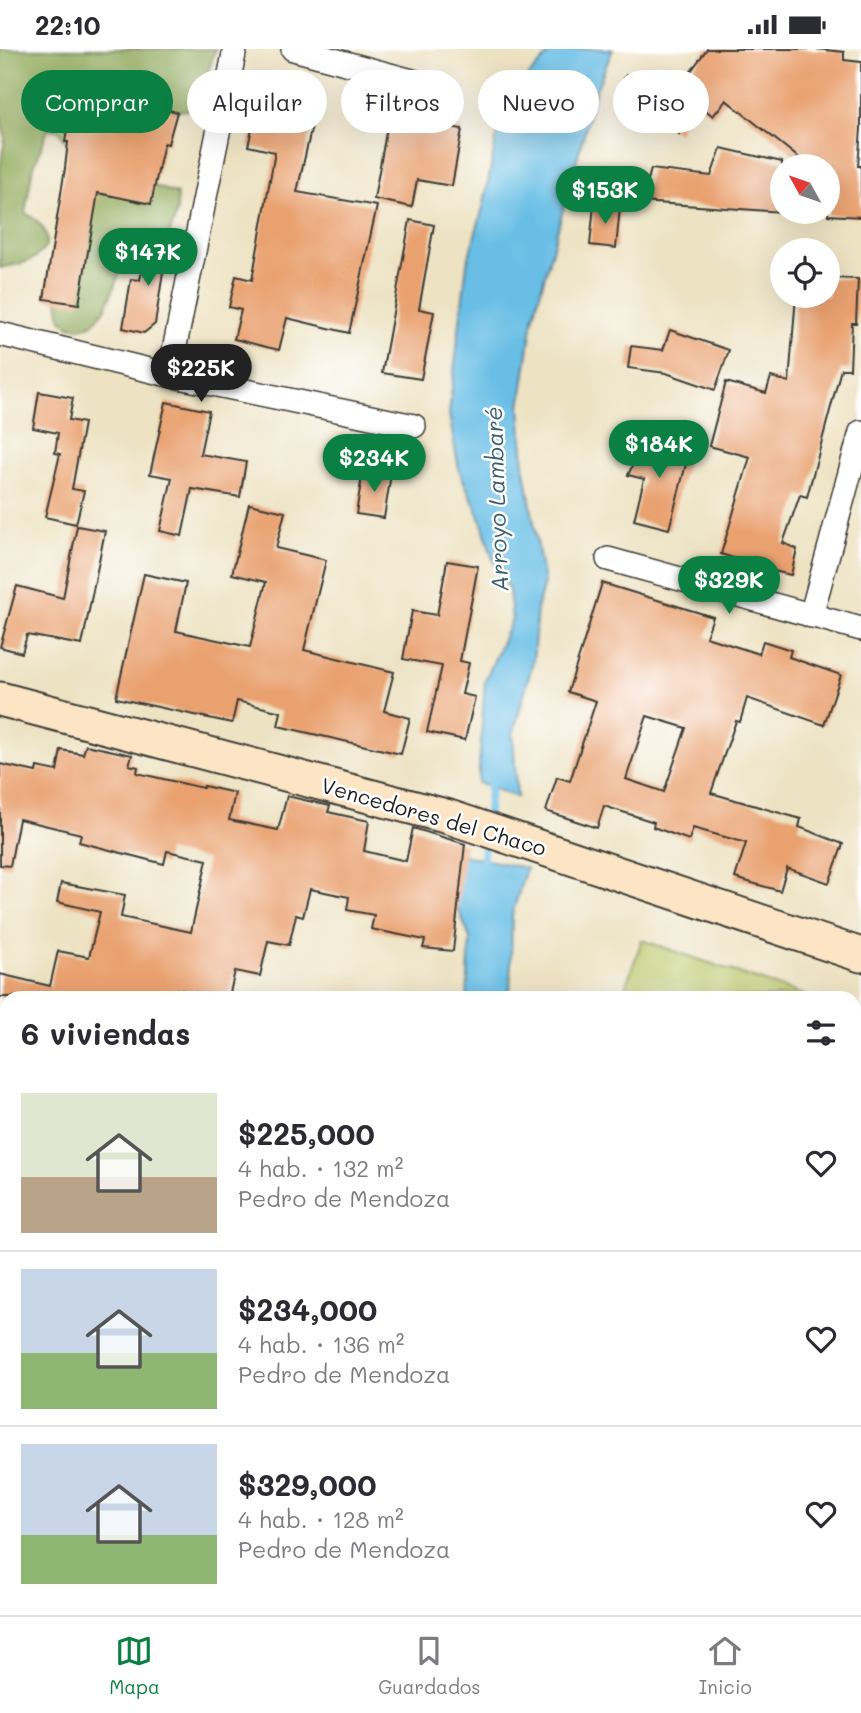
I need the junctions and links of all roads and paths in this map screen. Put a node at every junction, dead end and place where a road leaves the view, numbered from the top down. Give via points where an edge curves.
1 (236, 49) edge
2 (293, 49) edge
3 (371, 70) edge
4 (0, 334) edge
5 (169, 375) junction
6 (414, 426) dead end
7 (861, 432) edge
8 (608, 559) dead end
9 (810, 616) junction
10 (861, 629) edge
11 (0, 699) edge
12 (861, 954) edge

1 - 5 street
2 - 3 street
4 - 5 street
5 - 6 street
7 - 9 street
8 - 9 street
9 - 10 street
11 - 12 street, Vencedores del Chaco via 449,817

